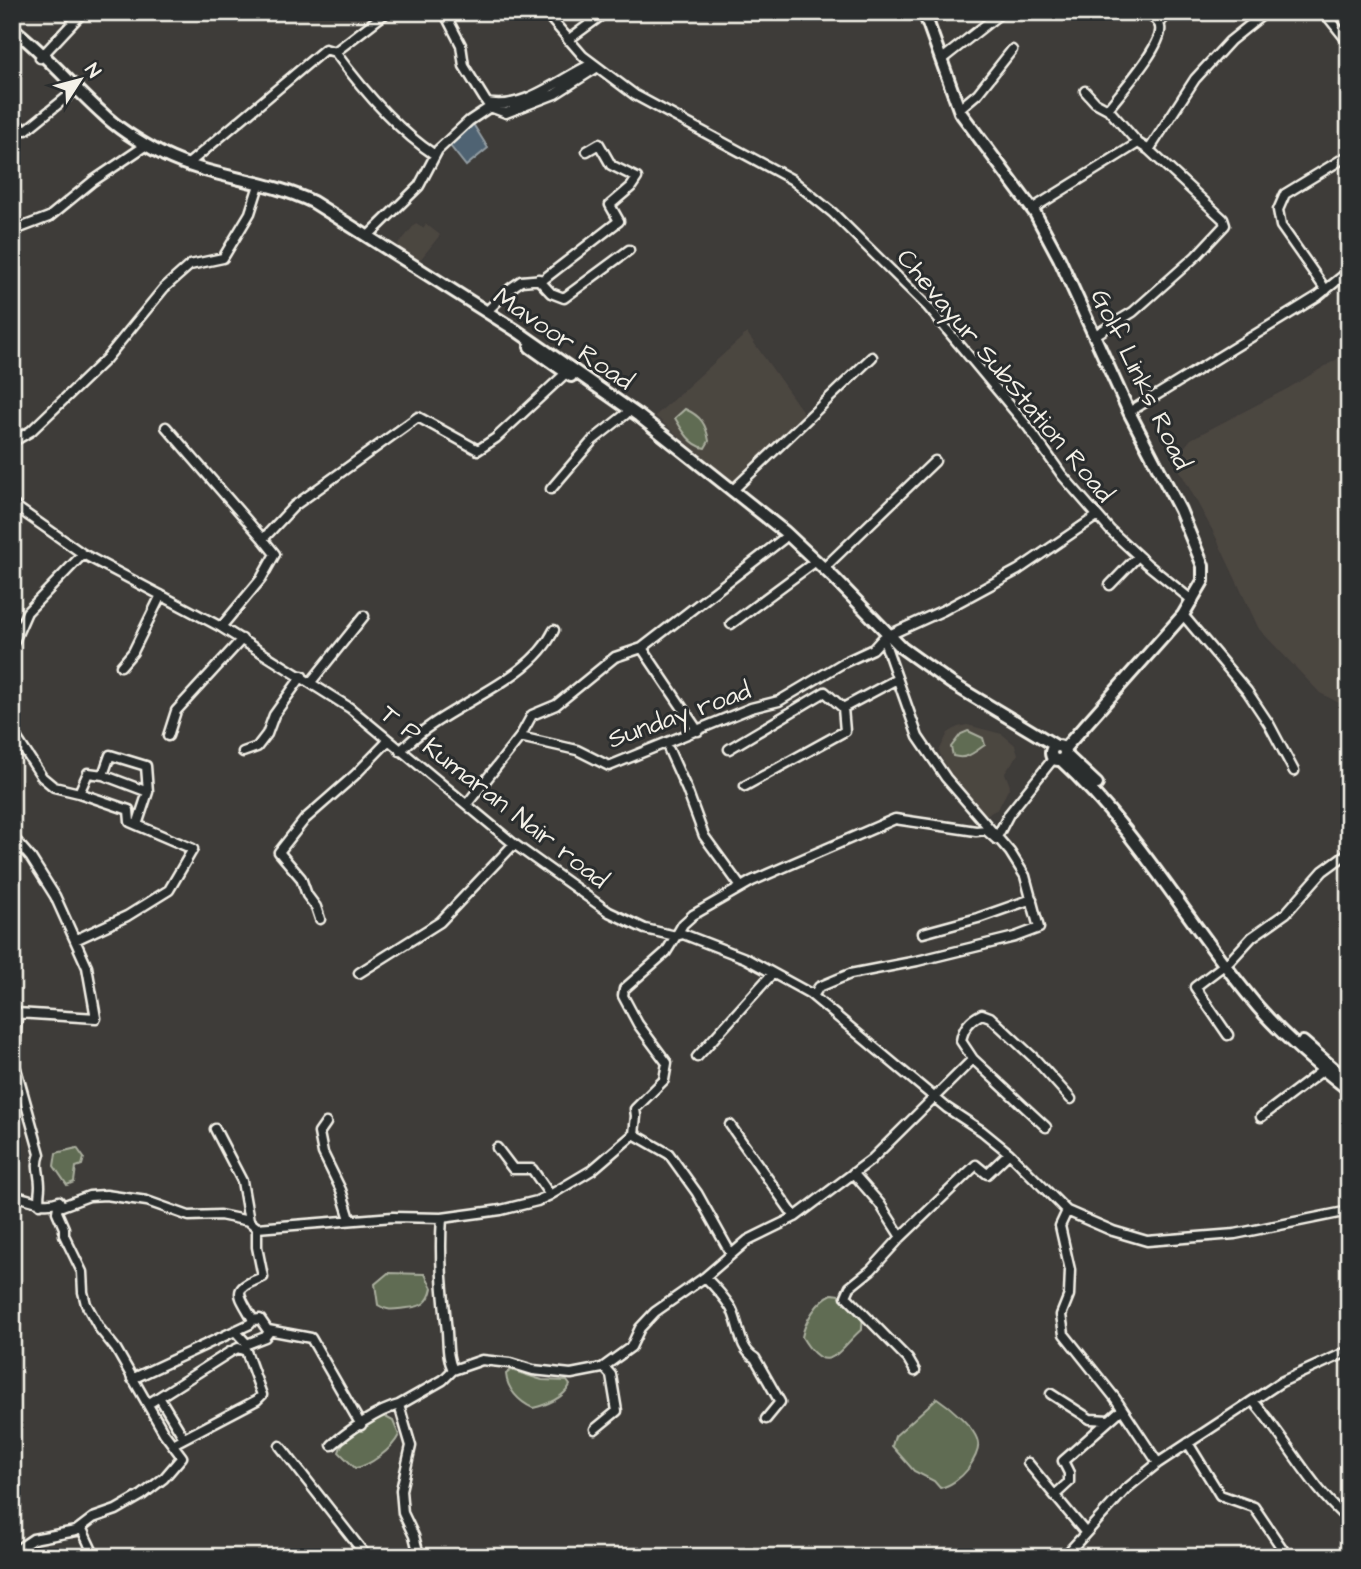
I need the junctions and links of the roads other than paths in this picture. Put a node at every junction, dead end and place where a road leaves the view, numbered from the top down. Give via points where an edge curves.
1 (83, 12) edge
2 (387, 12) edge
3 (444, 12) edge
4 (545, 12) edge
5 (606, 12) edge
6 (924, 12) edge
7 (1002, 12) edge
8 (1145, 12) edge
9 (1170, 12) edge
10 (1266, 12) edge
11 (1324, 12) edge
12 (1159, 23) junction
13 (12, 28) edge
14 (12, 35) edge
15 (568, 40) junction
16 (1349, 43) edge
17 (1012, 50) dead end
18 (335, 52) junction
19 (42, 56) junction
20 (941, 60) junction
21 (594, 66) junction
22 (1085, 91) dead end
23 (73, 92) junction
24 (1108, 108) junction
25 (959, 110) junction
26 (12, 122) edge
27 (1138, 143) junction
28 (144, 146) junction
29 (1149, 150) junction
30 (587, 151) dead end
31 (435, 155) junction
32 (1349, 155) edge
33 (187, 165) junction
34 (258, 188) junction
35 (1032, 209) junction
36 (12, 231) edge
37 (368, 236) junction
38 (629, 250) dead end
39 (1349, 271) edge
40 (538, 279) junction
41 (1326, 289) junction
42 (486, 312) junction
43 (1095, 335) junction
44 (872, 357) dead end
45 (566, 373) junction
46 (1129, 412) junction
47 (626, 414) junction
48 (166, 427) dead end
49 (12, 442) edge
50 (935, 461) dead end
51 (551, 489) dead end
52 (732, 491) junction
53 (12, 504) edge
54 (1097, 516) junction
55 (263, 539) junction
56 (783, 539) junction
57 (83, 554) junction
58 (1138, 556) junction
59 (811, 564) junction
60 (824, 568) junction
61 (1110, 584) dead end
62 (161, 595) junction
63 (1194, 601) junction
64 (1183, 615) junction
65 (364, 616) dead end
66 (731, 624) dead end
67 (221, 627) junction
68 (554, 630) dead end
69 (886, 637) junction
70 (242, 639) junction
71 (12, 646) edge
72 (642, 648) junction
73 (121, 666) dead end
74 (302, 676) junction
75 (897, 679) junction
76 (311, 682) junction
77 (843, 708) junction
78 (12, 731) edge
79 (698, 731) junction
80 (168, 736) dead end
81 (520, 737) junction
82 (388, 741) junction
83 (729, 749) dead end
84 (669, 750) dead end
85 (400, 751) junction
86 (243, 752) dead end
87 (1059, 753) junction
88 (1294, 771) dead end
89 (103, 775) junction
90 (745, 786) dead end
91 (148, 792) junction
92 (79, 793) junction
93 (467, 804) junction
94 (137, 825) junction
95 (12, 836) edge
96 (996, 839) junction
97 (514, 844) junction
98 (1349, 852) edge
99 (741, 887) junction
100 (1032, 900) junction
101 (320, 919) dead end
102 (923, 933) dead end
103 (676, 936) junction
104 (75, 940) junction
105 (1227, 963) junction
106 (359, 973) dead end
107 (772, 974) junction
108 (808, 993) junction
109 (1228, 1035) dead end
110 (14, 1041) edge
111 (697, 1058) dead end
112 (973, 1059) junction
113 (1322, 1070) junction
114 (1344, 1084) edge
115 (933, 1096) junction
116 (1071, 1099) dead end
117 (1261, 1117) dead end
118 (326, 1123) dead end
119 (730, 1125) dead end
120 (1046, 1127) dead end
121 (215, 1129) dead end
122 (634, 1134) junction
123 (497, 1148) dead end
124 (1009, 1153) junction
125 (853, 1173) junction
126 (550, 1195) junction
127 (12, 1196) edge
128 (59, 1201) junction
129 (40, 1205) junction
130 (1067, 1211) junction
131 (1349, 1211) edge
132 (442, 1217) junction
133 (795, 1217) junction
134 (350, 1219) junction
135 (249, 1221) junction
136 (257, 1228) junction
137 (901, 1237) junction
138 (731, 1254) junction
139 (705, 1276) junction
140 (253, 1320) junction
141 (235, 1331) junction
142 (268, 1331) junction
143 (1349, 1351) edge
144 (604, 1367) junction
145 (453, 1370) junction
146 (915, 1371) dead end
147 (132, 1379) junction
148 (1051, 1394) dead end
149 (159, 1397) junction
150 (1253, 1401) junction
151 (148, 1404) junction
152 (399, 1405) junction
153 (1122, 1409) junction
154 (766, 1419) dead end
155 (1109, 1420) junction
156 (361, 1425) junction
157 (595, 1429) dead end
158 (184, 1438) junction
159 (1188, 1443) junction
160 (173, 1444) junction
161 (280, 1446) dead end
162 (332, 1446) dead end
163 (1028, 1463) dead end
164 (1158, 1463) junction
165 (1055, 1495) junction
166 (1349, 1520) edge
167 (81, 1527) junction
168 (1085, 1532) junction
169 (12, 1553) edge
170 (418, 1555) edge
171 (95, 1557) edge
172 (367, 1557) edge
173 (1064, 1557) edge
174 (1288, 1557) edge

1 - 19 street
2 - 18 street
3 - 21 street via 461,45 464,66 487,103 500,106
4 - 15 street, Chevayur SubStation Road
5 - 15 street
6 - 20 main road, Golf Links Road
7 - 20 street
8 - 12 street
9 - 12 street
10 - 29 street via 1230,41 1195,79
11 - 16 street
12 - 24 street via 1157,45
13 - 19 main road, Mavoor Road
14 - 19 main road, Mavoor Road
15 - 21 street, Chevayur SubStation Road
17 - 25 street
18 - 31 street via 362,87
18 - 33 street via 325,50
19 - 23 main road, Mavoor Road
19 - 28 main road, Mavoor Road via 103,115
20 - 25 main road, Golf Links Road
21 - 31 street via 555,94 506,113 490,107 451,136
21 - 54 street, Chevayur SubStation Road via 643,100 792,179 833,213 928,307
22 - 24 street
23 - 26 street via 26,130
23 - 28 main road, Mavoor Road via 97,118
24 - 27 street
25 - 35 main road, Golf Links Road
27 - 29 street
27 - 35 street
28 - 33 main road, Mavoor Road
28 - 34 main road, Mavoor Road via 192,173
28 - 36 street via 49,217
29 - 43 street via 1225,225 1132,312
30 - 40 street via 599,144 611,165 637,178 610,205 619,221 560,269
31 - 37 street via 419,186
32 - 41 street via 1284,194 1278,211 1281,226
33 - 37 main road, Mavoor Road via 295,194
34 - 45 main road, Mavoor Road via 293,199 333,220
34 - 49 street via 250,213 223,258 190,265 164,288 107,359 32,431
35 - 43 main road, Golf Links Road
37 - 42 main road, Mavoor Road
38 - 40 street via 564,298 551,293
39 - 41 street
40 - 42 street via 521,281
41 - 46 street
42 - 52 main road, Mavoor Road via 639,416
43 - 46 main road, Golf Links Road
44 - 52 street
45 - 47 main road, Mavoor Road
45 - 55 street via 478,450 418,417 294,506
46 - 63 main road, Golf Links Road via 1180,510 1203,566 1203,581
47 - 51 street via 593,440
47 - 56 main road, Mavoor Road
48 - 55 street
50 - 60 street
52 - 60 main road, Mavoor Road
53 - 57 street, T P Kumaran Nair road
54 - 58 street, Chevayur SubStation Road
54 - 69 street, Sunday road via 1018,570
55 - 67 street via 275,554 261,579
56 - 59 main road, Mavoor Road
56 - 72 street
57 - 62 street, T P Kumaran Nair road
57 - 71 street via 27,612
58 - 61 street
58 - 63 street, Chevayur SubStation Road
59 - 66 street
59 - 69 main road, Mavoor Road
60 - 69 main road, Mavoor Road
62 - 67 street, T P Kumaran Nair road
62 - 73 street via 133,652
63 - 64 main road, Golf Links Road
64 - 87 main road, Golf Links Road
64 - 88 street via 1247,691
65 - 76 street
67 - 70 street, T P Kumaran Nair road
68 - 85 street via 546,647 522,667 430,726
69 - 75 street
69 - 79 street, Sunday road via 873,649 779,701
69 - 87 main road, Mavoor Road
70 - 74 street, T P Kumaran Nair road
70 - 80 street via 176,711
72 - 79 street
72 - 81 street via 615,657 556,705 533,715
74 - 76 street, T P Kumaran Nair road
74 - 86 street via 257,747
75 - 77 street
75 - 96 street via 918,737
76 - 82 street, T P Kumaran Nair road
77 - 83 street via 825,692
77 - 90 street via 845,730
78 - 92 street via 42,777
79 - 81 street, Sunday road via 609,766 577,750
81 - 93 street
82 - 85 street, T P Kumaran Nair road
82 - 101 street via 305,819 279,852 301,878
84 - 99 street via 704,836
85 - 93 street, T P Kumaran Nair road
87 - 96 street via 1009,814
87 - 105 main road, Mavoor Road via 1111,800
89 - 91 street
89 - 91 street via 110,755 146,766
89 - 92 street via 88,774
91 - 94 street
92 - 94 street via 130,810 130,822
93 - 97 street, T P Kumaran Nair road
94 - 104 street via 193,849 169,890
95 - 104 street via 55,896
96 - 99 street via 986,830 895,819
96 - 100 street via 1025,876
97 - 103 street, T P Kumaran Nair road via 609,912 645,929
97 - 106 street via 440,922
98 - 105 street
99 - 103 street via 693,915
100 - 102 street
100 - 108 street via 1039,928 850,974
103 - 107 street, T P Kumaran Nair road via 689,935
103 - 122 street via 666,952 624,989 623,996 638,1024 667,1063 664,1080 635,1109
104 - 110 street via 87,967 96,1018 17,1013
105 - 109 street via 1195,987
105 - 113 main road via 1273,1024
105 - 114 main road
107 - 108 street, T P Kumaran Nair road
107 - 111 street
108 - 115 street, T P Kumaran Nair road
110 - 129 street via 15,1065 40,1154 36,1165
112 - 115 street
112 - 116 street via 961,1041 962,1033 982,1014 1036,1060
112 - 120 street
113 - 114 main road
113 - 117 street
115 - 124 street, T P Kumaran Nair road
115 - 125 street
118 - 134 street via 319,1133 323,1153
119 - 133 street
121 - 135 street via 242,1181
122 - 126 street via 592,1170
122 - 138 street via 669,1154
123 - 126 street via 513,1170 532,1169
124 - 130 street, T P Kumaran Nair road
124 - 137 street via 987,1174 976,1165
125 - 133 street
125 - 137 street
126 - 132 street via 501,1210
127 - 129 street
128 - 129 street
128 - 135 street via 62,1206 89,1196 130,1197 189,1216 220,1215
128 - 147 street via 57,1212 82,1272 86,1304
130 - 131 street via 1147,1241 1235,1234
130 - 153 street via 1060,1226 1070,1270 1069,1295 1061,1315 1064,1334
132 - 134 street
132 - 145 street via 442,1297
133 - 138 street via 748,1240
134 - 136 street
135 - 136 street
136 - 140 street via 263,1277 243,1284 240,1290
137 - 146 street via 846,1296
138 - 139 street
139 - 144 street via 655,1312 631,1347
139 - 154 street via 730,1307 744,1348 780,1402
140 - 141 street
140 - 142 street via 260,1319
141 - 142 street via 247,1344
141 - 147 street
142 - 156 street via 311,1338
143 - 150 street via 1281,1382
144 - 145 street via 571,1374 482,1360
144 - 157 street via 611,1375 617,1411
145 - 152 street
147 - 151 street
148 - 155 street via 1090,1419
149 - 151 street
149 - 158 street
149 - 158 street via 230,1352 246,1351 262,1395
150 - 159 street
150 - 166 street
151 - 160 street
152 - 156 street
152 - 170 street via 411,1446 401,1490 403,1513
153 - 155 street
153 - 164 street
155 - 165 street via 1063,1461 1069,1482
156 - 162 street
158 - 160 street
159 - 164 street
159 - 174 street via 1220,1495 1254,1507
160 - 167 street via 182,1457 164,1478
161 - 172 street
163 - 165 street
164 - 168 street
165 - 168 street
167 - 169 street via 33,1539
167 - 171 street
168 - 173 street

